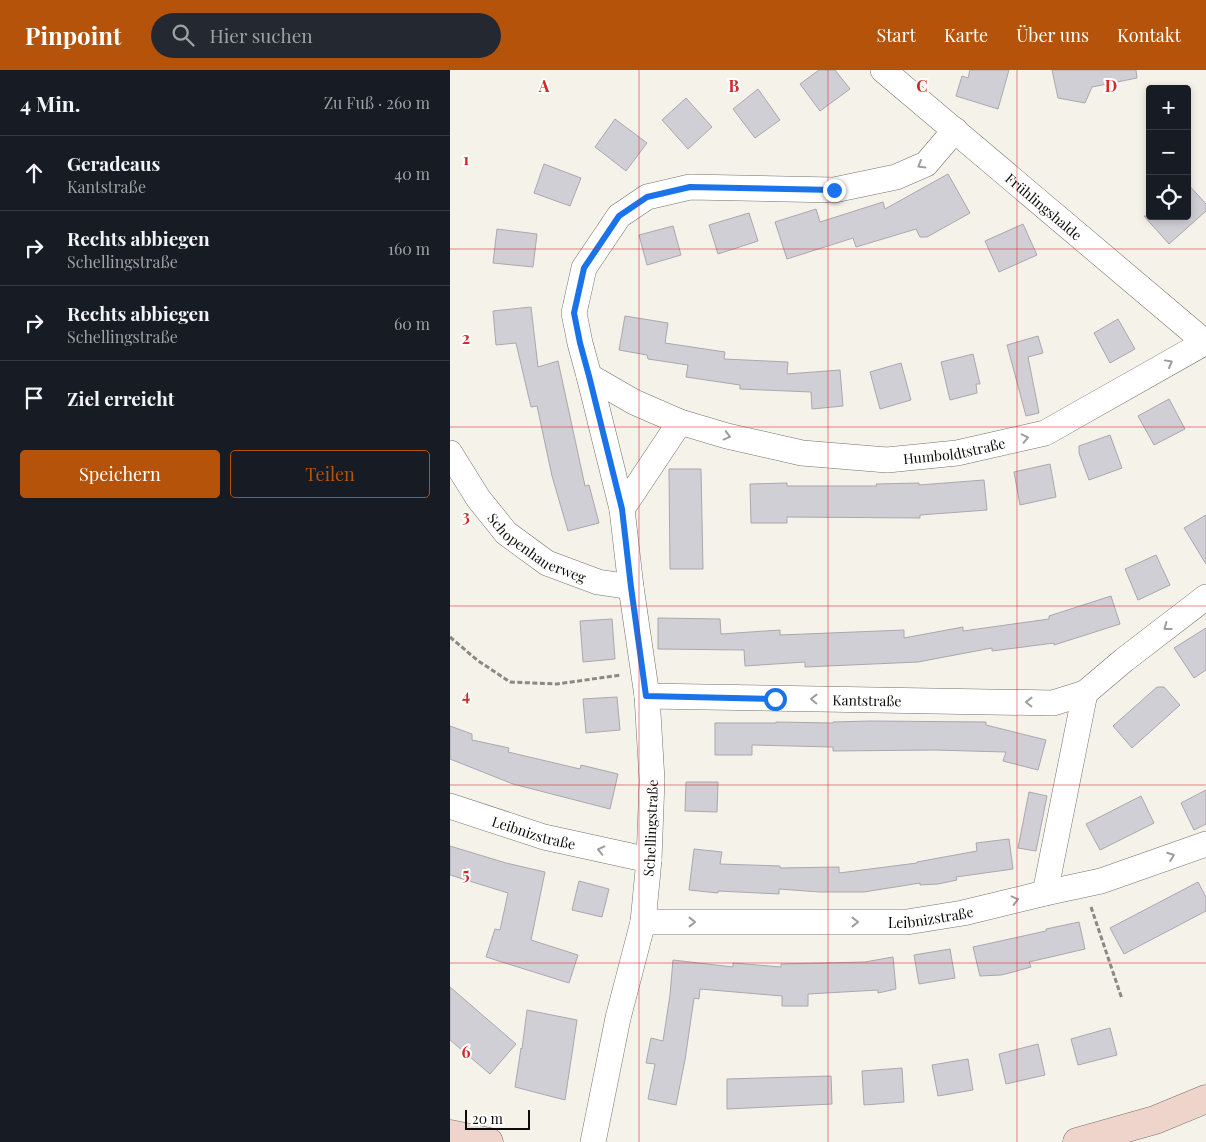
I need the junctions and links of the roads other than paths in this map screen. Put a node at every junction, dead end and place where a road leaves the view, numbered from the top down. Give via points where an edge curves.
1 (883, 70) edge
2 (955, 130) junction
3 (1206, 342) edge
4 (589, 376) junction
5 (680, 422) junction
6 (450, 453) edge
7 (622, 509) junction
8 (631, 587) junction
9 (1206, 597) edge
10 (1085, 693) junction
11 (646, 696) junction
12 (450, 806) edge
13 (1206, 844) edge
14 (649, 860) junction
15 (1045, 893) junction
16 (643, 922) junction
17 (1206, 1100) edge
18 (450, 1134) edge
19 (489, 1142) edge
20 (593, 1142) edge
21 (1076, 1142) edge

1 - 2 street, Frühlingshalde
2 - 3 street, Frühlingshalde
2 -> 4 street, Schellingstraße via 926,164 896,177 834,190 690,187 647,197 619,216 584,268 574,313
5 -> 3 street, Humboldtstraße via 802,453 887,460 957,453 1045,433
4 - 5 street via 634,402
4 - 7 street, Schellingstraße
5 - 7 street
6 - 8 street, Schopenhauerweg via 478,498 506,534 547,563 598,582
7 - 8 street, Schellingstraße
8 - 11 street, Schellingstraße
9 -> 10 street, Kantstraße
10 -> 11 street, Kantstraße via 1053,703
10 - 15 street
11 - 14 street, Schellingstraße via 652,780
14 -> 12 street, Leibnizstraße via 544,837
15 -> 13 street, Leibnizstraße via 1101,881
14 - 16 street, Schellingstraße
16 -> 15 street, Leibnizstraße via 907,922 963,913
16 - 20 street, Schellingstraße via 618,1018
17 - 21 main road via 1155,1120
18 - 19 main road

